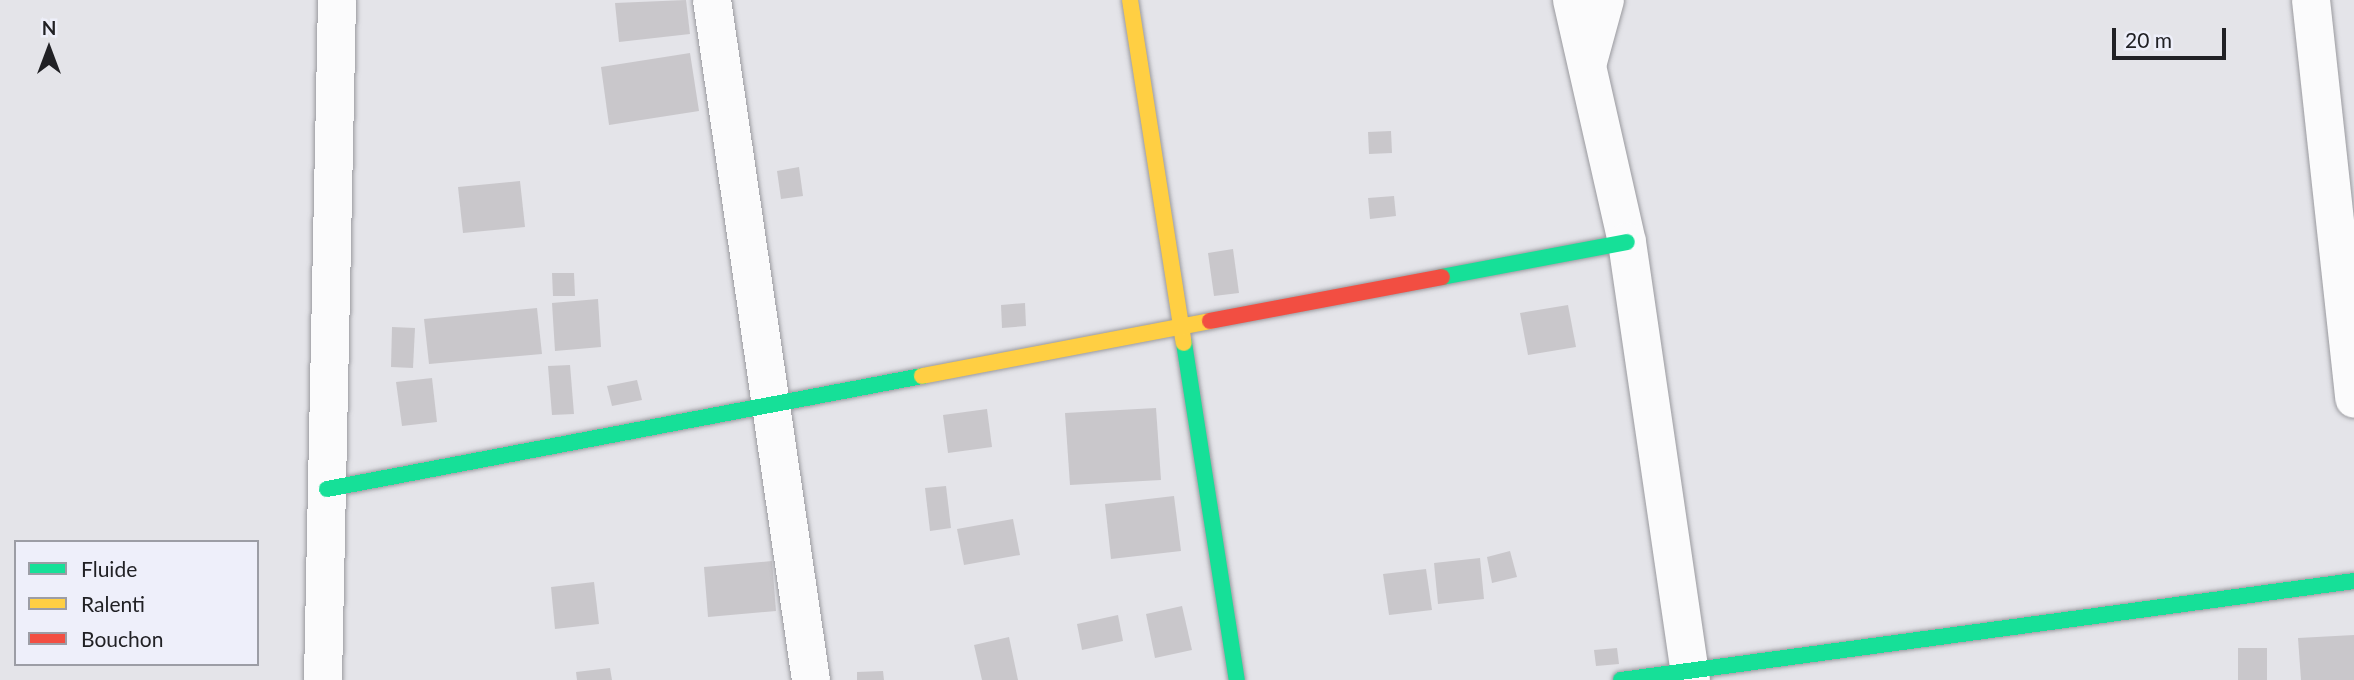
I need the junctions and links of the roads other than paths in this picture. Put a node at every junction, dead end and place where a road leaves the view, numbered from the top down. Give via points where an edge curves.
1 (337, 0) edge
2 (712, 0) edge
3 (1130, 0) edge
4 (1572, 0) edge
5 (1605, 0) edge
6 (2311, 0) edge
7 (1587, 67) junction
8 (1627, 242) junction
9 (1182, 327) junction
10 (2353, 382) edge
11 (771, 405) junction
12 (327, 489) junction
13 (2354, 581) edge
14 (1690, 675) edge
15 (323, 680) edge
16 (811, 680) edge
17 (1237, 680) edge
18 (1620, 680) edge

1 - 12 street
2 - 11 street
3 - 9 street
4 - 7 street
5 - 7 street
6 - 10 street
7 - 8 street
8 - 9 street
8 - 14 street
9 - 11 street
9 - 17 street
11 - 12 street
11 - 16 street
12 - 15 street
13 - 14 street
14 - 18 street

